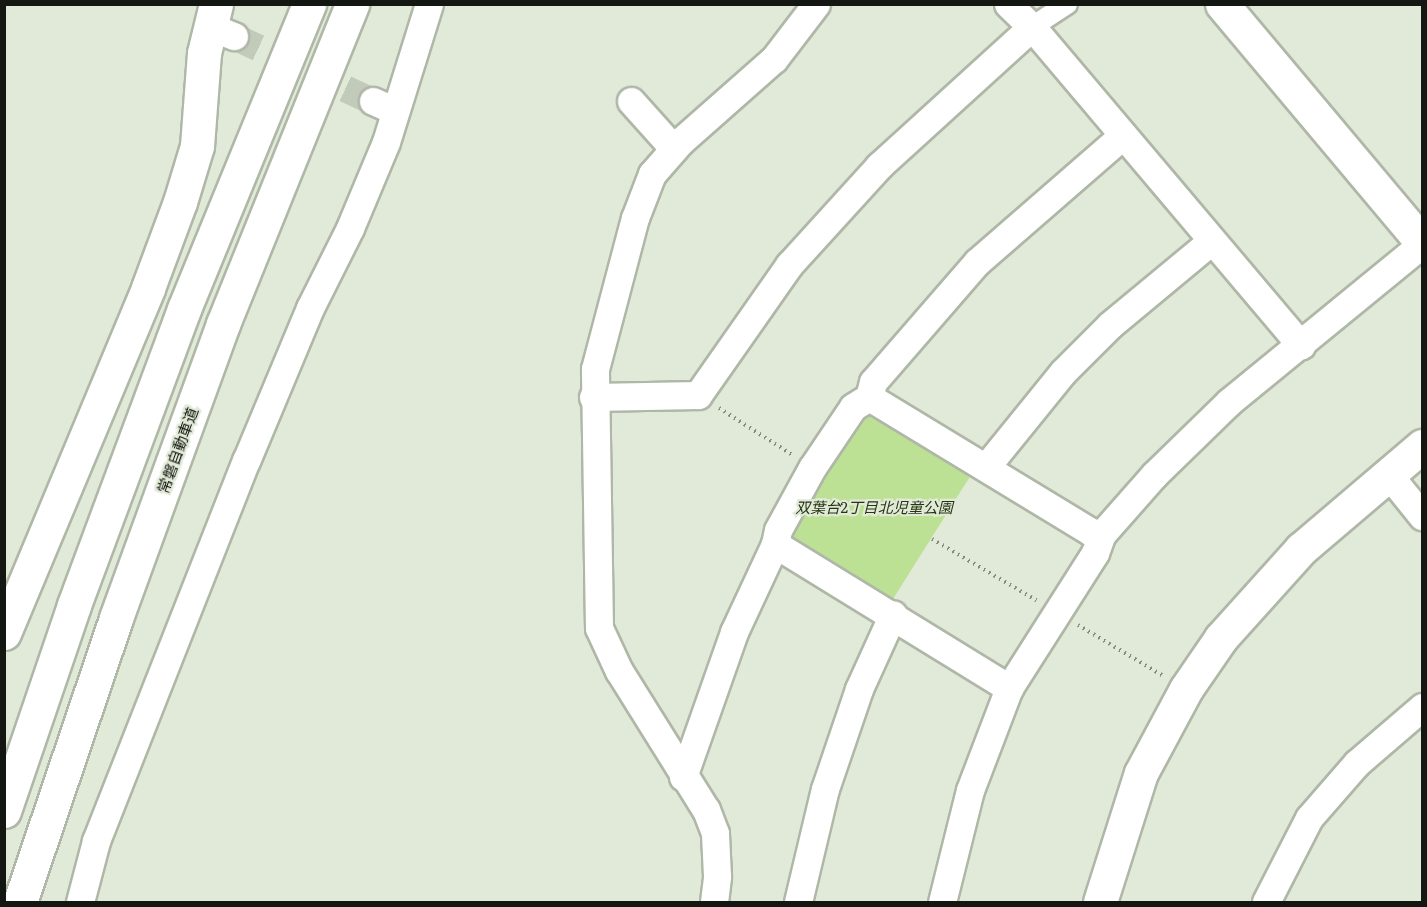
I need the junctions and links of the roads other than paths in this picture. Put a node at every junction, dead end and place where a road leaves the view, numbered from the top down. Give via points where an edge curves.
1 (309, 4) edge
2 (352, 4) edge
3 (429, 4) edge
4 (816, 4) edge
5 (1008, 4) edge
6 (1067, 4) edge
7 (1222, 4) edge
8 (220, 22) edge
9 (1032, 27) junction
10 (631, 101) dead end
11 (1122, 136) junction
12 (674, 149) junction
13 (1211, 241) junction
14 (1422, 243) edge
15 (1300, 345) junction
16 (593, 397) junction
17 (869, 397) junction
18 (1422, 446) edge
19 (986, 467) junction
20 (1389, 474) junction
21 (1422, 516) edge
22 (1102, 534) junction
23 (775, 544) junction
24 (893, 614) junction
25 (4, 633) edge
26 (1008, 688) junction
27 (1422, 707) edge
28 (683, 777) junction
29 (4, 812) edge
30 (20, 903) edge
31 (80, 903) edge
32 (714, 903) edge
33 (798, 903) edge
34 (942, 903) edge
35 (1100, 903) edge
36 (1266, 903) edge

1 - 29 main road via 184,309 74,605
2 - 30 main road, 常磐自動車道 via 219,335 116,618
3 - 31 street via 384,106 350,228 310,308 246,461 96,841
4 - 12 street via 774,59
5 - 9 street
6 - 9 street
7 - 14 main road
8 - 25 main road via 197,146 180,202
9 - 11 street
9 - 16 street via 879,166 789,265 698,394
10 - 12 street
11 - 13 street
11 - 17 street via 976,262 873,382
12 - 16 street via 652,174 634,218 595,369
13 - 15 street
13 - 19 street via 1110,325 1063,372
14 - 15 street
15 - 22 street via 1229,402 1154,475
16 - 28 street via 599,628 619,670
17 - 19 street
17 - 23 street via 853,407 812,468 778,530
18 - 20 main road
19 - 22 street via 1090,532
20 - 21 street
20 - 35 main road via 1266,584 1221,638 1186,689 1141,773
22 - 26 street via 1095,553
23 - 24 street
23 - 28 street via 734,632
24 - 26 street
24 - 33 street via 859,689 825,789
26 - 34 street via 970,790
27 - 36 street via 1358,763 1309,818
28 - 32 street via 706,810 715,833

